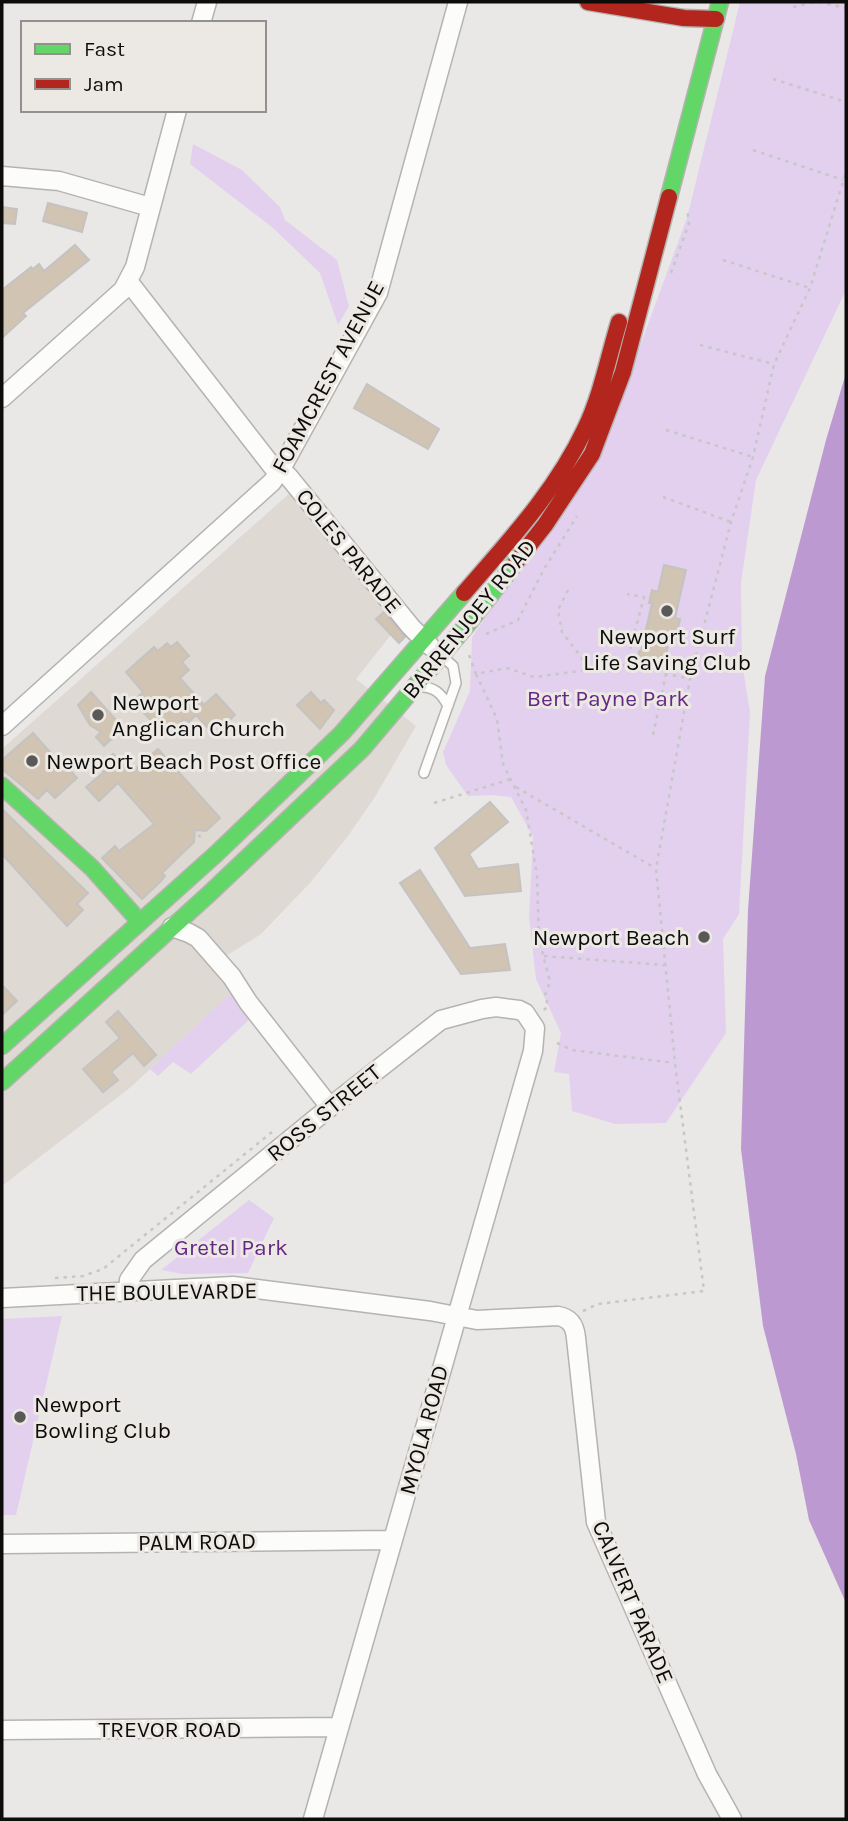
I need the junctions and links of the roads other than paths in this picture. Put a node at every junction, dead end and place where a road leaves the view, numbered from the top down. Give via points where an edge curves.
1 (207, 2) edge
2 (458, 2) edge
3 (588, 2) edge
4 (720, 2) edge
5 (716, 19) junction
6 (202, 21) edge
7 (176, 112) edge
8 (2, 176) edge
9 (150, 207) junction
10 (128, 281) junction
11 (2, 398) edge
12 (281, 469) junction
13 (422, 640) junction
14 (442, 656) junction
15 (416, 688) junction
16 (448, 706) junction
17 (2, 726) edge
18 (424, 773) dead end
19 (2, 786) edge
20 (141, 922) junction
21 (172, 927) junction
22 (528, 1018) joint
23 (2, 1046) edge
24 (2, 1082) edge
25 (330, 1107) junction
26 (128, 1290) junction
27 (2, 1298) edge
28 (456, 1316) junction
29 (393, 1540) junction
30 (2, 1544) edge
31 (338, 1727) junction
32 (2, 1730) edge
33 (313, 1819) edge
34 (732, 1819) edge

1 - 6 street
2 - 12 street, FOAMCREST AVENUE via 378,293
3 - 5 main road
4 - 5 main road, BARRENJOEY ROAD
5 - 13 main road, BARRENJOEY ROAD via 696,45 629,288 583,431 540,503
5 - 14 main road, BARRENJOEY ROAD via 623,372 592,454 545,525
7 - 9 street
8 - 9 street via 59,181
9 - 10 street
10 - 11 street
10 - 12 street, COLES PARADE via 272,466
12 - 13 street, COLES PARADE
12 - 17 street, FOAMCREST AVENUE
13 - 14 street, COLES PARADE
13 - 20 main road, BARRENJOEY ROAD via 342,733
14 - 15 main road, BARRENJOEY ROAD
14 - 16 lane via 456,674
15 - 16 lane via 436,691
15 - 21 main road, BARRENJOEY ROAD via 362,749
16 - 18 lane
19 - 20 main road
20 - 23 main road, BARRENJOEY ROAD
21 - 24 main road, BARRENJOEY ROAD
21 - 25 street via 198,938
22 - 25 street, ROSS STREET via 519,1010 496,1007 441,1020
22 - 28 street, MYOLA ROAD via 535,1028 535,1042
25 - 26 street, ROSS STREET via 143,1259
26 - 27 street, THE BOULEVARDE
26 - 28 street, THE BOULEVARDE via 233,1286
28 - 29 street, MYOLA ROAD
28 - 34 street, CALVERT PARADE via 477,1320 558,1315 573,1324 596,1521 707,1774
29 - 30 street, PALM ROAD
29 - 31 street, MYOLA ROAD
31 - 32 street, TREVOR ROAD
31 - 33 street, MYOLA ROAD

